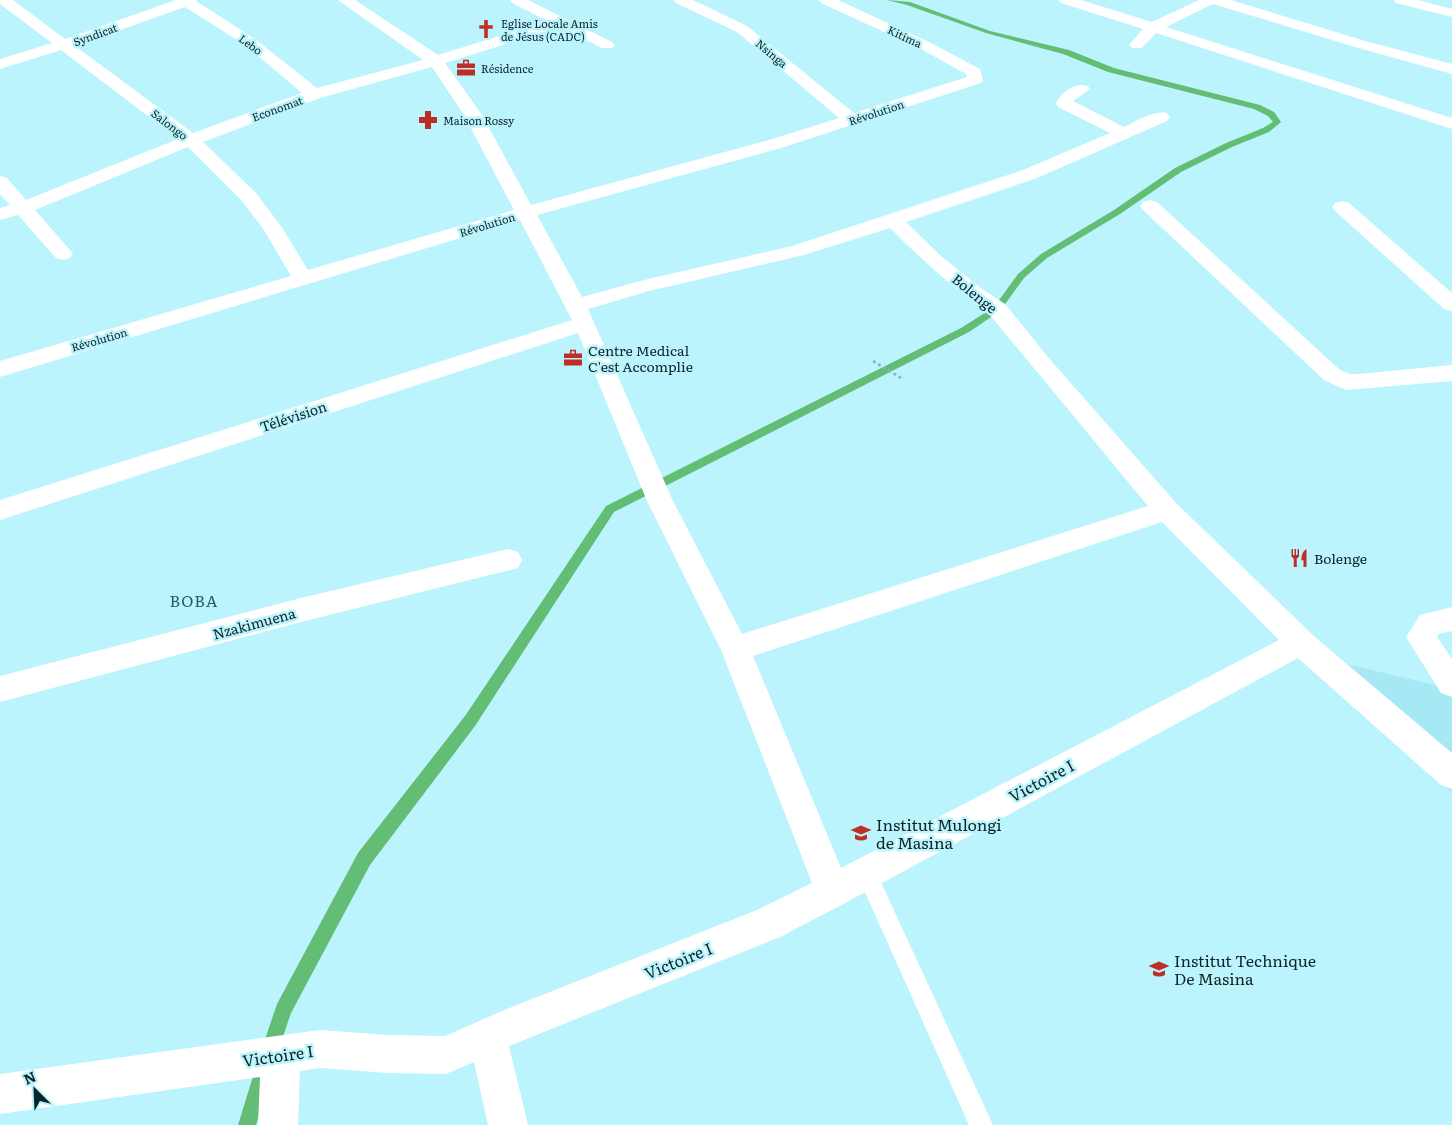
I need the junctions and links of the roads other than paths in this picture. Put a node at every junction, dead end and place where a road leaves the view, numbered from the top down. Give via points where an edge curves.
1 (4, 0) edge
2 (187, 0) edge
3 (344, 0) edge
4 (517, 0) edge
5 (681, 0) edge
6 (826, 0) edge
7 (1066, 0) edge
8 (1210, 0) edge
9 (1216, 0) edge
10 (1401, 0) edge
11 (1452, 13) edge
12 (562, 22) junction
13 (1152, 28) junction
14 (65, 44) junction
15 (1137, 45) dead end
16 (607, 46) dead end
17 (436, 61) junction
18 (0, 64) edge
19 (1452, 69) edge
20 (975, 80) joint
21 (1082, 90) dead end
22 (314, 94) junction
23 (1161, 117) dead end
24 (852, 120) junction
25 (1452, 124) edge
26 (1125, 134) junction
27 (191, 140) junction
28 (0, 182) edge
29 (1150, 206) dead end
30 (1342, 207) dead end
31 (22, 208) junction
32 (524, 212) junction
33 (0, 214) edge
34 (893, 220) junction
35 (63, 254) dead end
36 (304, 280) junction
37 (1452, 304) edge
38 (581, 315) junction
39 (0, 369) edge
40 (1452, 373) edge
41 (0, 510) edge
42 (1168, 510) junction
43 (508, 560) dead end
44 (1452, 619) edge
45 (1302, 642) junction
46 (734, 648) junction
47 (1452, 684) edge
48 (0, 690) edge
49 (1452, 774) edge
50 (866, 872) junction
51 (833, 891) junction
52 (488, 1037) junction
53 (280, 1054) junction
54 (0, 1094) edge
55 (278, 1125) edge
56 (508, 1125) edge
57 (980, 1125) edge

1 - 14 street, Salongo
2 - 14 street, Syndicat
2 - 22 street, Lebo via 250,42
3 - 17 street
4 - 12 street
5 - 24 street, Nsinga via 742,30
6 - 20 street, Kitima via 924,45 974,72
7 - 13 street
8 - 13 street
9 - 19 street
10 - 11 street
12 - 16 street
12 - 17 street, Economat
13 - 15 street
13 - 25 street
14 - 18 street, Syndicat
14 - 27 street, Salongo
17 - 22 street, Economat
17 - 32 street via 473,115
20 - 24 street, Révolution
21 - 26 street via 1064,103
22 - 27 street, Economat
23 - 26 street, Télévision
24 - 32 street, Révolution
26 - 34 street, Télévision via 1030,174
27 - 31 street, Economat
27 - 36 street, Salongo via 249,197
28 - 31 street
29 - 40 street via 1332,375 1346,382 1359,382
30 - 37 street
31 - 33 street, Economat
31 - 35 street
32 - 36 street, Révolution
32 - 38 street
34 - 38 street, Télévision via 797,251 644,286
34 - 42 street, Bolenge via 934,260 997,309
36 - 39 street, Révolution
38 - 41 street, Télévision
38 - 46 street via 643,464
42 - 45 street, Bolenge
42 - 46 street
43 - 48 street, Nzakimuena via 301,610
44 - 47 street via 1430,624 1421,637
45 - 49 street, Bolenge
45 - 50 street, Victoire I
46 - 51 street
50 - 51 street, Victoire I
50 - 57 lane
51 - 52 street, Victoire I via 767,924
52 - 53 street, Victoire I via 446,1055 320,1049
52 - 56 street
53 - 54 street, Victoire I
53 - 55 street

